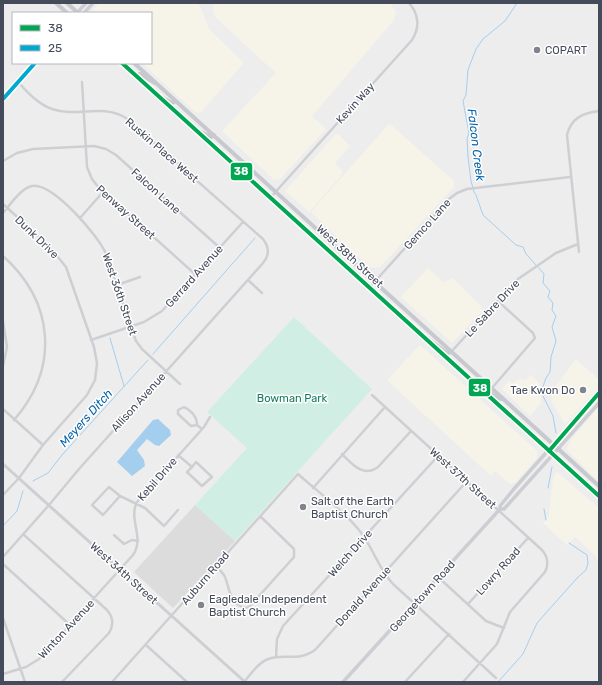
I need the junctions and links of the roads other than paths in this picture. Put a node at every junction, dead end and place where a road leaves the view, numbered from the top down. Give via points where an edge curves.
1 (56, 3) edge
2 (67, 3) edge
3 (86, 3) edge
4 (93, 3) edge
5 (409, 3) edge
6 (66, 12) edge
7 (76, 12) edge
8 (78, 12) edge
9 (85, 12) edge
10 (34, 64) edge
11 (123, 64) edge
12 (135, 64) edge
13 (136, 75) junction
14 (18, 82) junction
15 (82, 82) dead end
16 (157, 84) junction
17 (159, 96) junction
18 (3, 99) edge
19 (176, 101) junction
20 (84, 111) junction
21 (599, 112) edge
22 (198, 131) junction
23 (214, 135) junction
24 (86, 147) junction
25 (3, 161) edge
26 (570, 177) junction
27 (276, 191) junction
28 (103, 192) junction
29 (271, 197) junction
30 (3, 204) edge
31 (7, 208) junction
32 (3, 213) edge
33 (80, 218) junction
34 (243, 222) junction
35 (578, 244) junction
36 (267, 246) joint
37 (220, 248) junction
38 (579, 252) dead end
39 (3, 256) edge
40 (196, 275) junction
41 (140, 277) dead end
42 (248, 280) junction
43 (375, 281) junction
44 (117, 285) junction
45 (370, 287) junction
46 (262, 292) dead end
47 (498, 301) junction
48 (3, 321) edge
49 (130, 327) junction
50 (418, 332) junction
51 (91, 340) junction
52 (451, 352) junction
53 (3, 366) edge
54 (166, 371) junction
55 (180, 384) dead end
56 (478, 387) junction
57 (491, 389) junction
58 (599, 393) edge
59 (372, 395) dead end
60 (504, 400) junction
61 (599, 403) edge
62 (385, 407) junction
63 (3, 409) edge
64 (210, 417) dead end
65 (14, 420) junction
66 (197, 425) junction
67 (202, 429) junction
68 (411, 431) junction
69 (43, 445) junction
70 (554, 445) junction
71 (558, 449) junction
72 (549, 451) junction
73 (342, 454) junction
74 (178, 455) junction
75 (553, 455) junction
76 (438, 456) junction
77 (3, 464) edge
78 (192, 467) junction
79 (19, 478) junction
80 (467, 481) junction
81 (599, 486) edge
82 (313, 488) junction
83 (3, 495) edge
84 (120, 496) junction
85 (599, 496) edge
86 (136, 504) junction
87 (49, 505) junction
88 (178, 510) dead end
89 (499, 510) junction
90 (260, 516) junction
91 (23, 534) junction
92 (114, 534) dead end
93 (364, 537) junction
94 (528, 538) junction
95 (138, 541) junction
96 (3, 557) edge
97 (3, 564) edge
98 (215, 566) junction
99 (120, 570) junction
100 (384, 573) junction
101 (438, 577) junction
102 (94, 598) junction
103 (414, 603) junction
104 (468, 604) junction
105 (172, 616) junction
106 (3, 618) edge
107 (70, 625) junction
108 (504, 628) junction
109 (448, 634) junction
110 (146, 645) junction
111 (276, 657) junction
112 (480, 663) junction
113 (20, 669) junction
114 (3, 674) edge
115 (496, 678) dead end
116 (25, 682) edge
117 (62, 682) edge
118 (112, 682) edge
119 (187, 682) edge
120 (244, 682) edge
121 (343, 682) edge
122 (405, 682) edge
123 (463, 682) edge

1 - 6 main road
2 - 7 main road
3 - 8 main road
4 - 9 main road
5 - 27 street, Kevin Way via 418,21 412,40
10 - 14 main road
11 - 13 main road, West 38th Street
12 - 16 main road, West 38th Street
13 - 16 main road via 140,74
13 - 17 main road, West 38th Street
14 - 18 main road
14 - 20 street, Ruskin Place West via 39,102 51,108
15 - 20 street, Penway Street
16 - 19 main road, West 38th Street
17 - 19 main road via 172,103
17 - 22 main road, West 38th Street
19 - 23 main road, West 38th Street
20 - 24 street, Penway Street
20 - 34 street, Ruskin Place West via 107,110 126,118
21 - 26 street via 580,116 568,129 566,142
22 - 23 main road
22 - 29 main road, West 38th Street
23 - 27 main road, West 38th Street
24 - 25 street, Falcon Lane via 26,150 13,154
24 - 28 street, Penway Street via 89,173
24 - 37 street, Falcon Lane via 103,148 116,155
26 - 35 street
26 - 43 street, Gemco Lane via 458,192
27 - 29 street, Kevin Way
27 - 43 main road, West 38th Street
28 - 33 street
28 - 40 street, Penway Street
29 - 45 main road, West 38th Street
30 - 31 street, Dunk Drive
31 - 32 street
31 - 33 street, West 36th Street via 26,189 37,186 44,187
31 - 51 street, Dunk Drive via 61,259 72,282
33 - 44 street, West 36th Street via 103,246
34 - 36 street, Ruskin Place West via 263,239
34 - 37 street, Gerrard Avenue
35 - 38 street
35 - 47 street, Le Sabre Drive via 562,250 534,268 515,282
36 - 42 street, Allison Avenue via 266,259
37 - 40 street, Gerrard Avenue
39 - 65 street via 32,290 42,316 45,334 45,355 40,378 30,399
40 - 49 street, Gerrard Avenue via 162,311 149,320
41 - 44 street
42 - 46 street
42 - 54 street, Allison Avenue
43 - 45 street, Gemco Lane
43 - 52 main road, West 38th Street
44 - 49 street, West 36th Street
45 - 50 main road, West 38th Street
47 - 52 street, Le Sabre Drive
47 - 57 street via 533,333 535,338
48 - 53 street via 7,347
49 - 51 street, Gerrard Avenue
49 - 54 street, West 36th Street via 140,346
50 - 52 main road via 445,353
50 - 56 main road, West 38th Street
51 - 69 street via 97,363 92,388
52 - 57 main road, West 38th Street
54 - 55 street, West 36th Street
54 - 87 street, Allison Avenue
56 - 60 main road via 482,386
56 - 72 main road, West 38th Street
57 - 60 main road, West 38th Street
58 - 70 main road, Georgetown Road
59 - 62 street, West 37th Street
60 - 70 main road, West 38th Street
61 - 71 main road, Georgetown Road
62 - 68 street, West 37th Street
62 - 73 street
63 - 65 street
64 - 67 street, Kebil Drive
65 - 69 street
66 - 66 street via 195,416 189,410 184,407 178,410 183,421 191,426
66 - 67 street
67 - 74 street, Kebil Drive
68 - 73 street via 378,467 372,470 358,469
68 - 76 street, West 37th Street
69 - 79 street
70 - 71 main road, West 38th Street
70 - 72 main road, Georgetown Road
71 - 75 main road, Georgetown Road
71 - 81 main road, West 38th Street
72 - 75 main road, West 38th Street
72 - 89 main road, Georgetown Road
73 - 82 street
74 - 78 street
74 - 86 street, Kebil Drive
75 - 85 main road, West 38th Street
75 - 89 main road, Georgetown Road via 504,509
76 - 80 street, West 37th Street
76 - 93 street, Welch Drive
77 - 79 street, West 34th Street
78 - 78 street via 187,472 202,486 212,477 196,462
79 - 83 street
79 - 87 street, West 34th Street
80 - 89 street, West 37th Street
80 - 100 street, Donald Avenue
82 - 90 street, Auburn Road via 298,474
82 - 93 street
84 - 84 street via 109,487 92,505 103,515
84 - 86 street
86 - 88 street via 145,508 164,526
86 - 95 street, Kebil Drive via 134,517
87 - 91 street, Allison Avenue
87 - 99 street, West 34th Street
89 - 94 street, West 37th Street
89 - 101 main road, Georgetown Road
90 - 98 street, Auburn Road
90 - 98 street via 296,553 250,606 241,606 230,595 224,576
91 - 96 street, Allison Avenue
91 - 102 street
92 - 95 street via 124,544 132,540
93 - 100 street
93 - 111 street, Welch Drive via 282,628 276,642
94 - 104 street, Lowry Road
94 - 108 street, West 37th Street via 545,554 548,564 543,575 512,610
95 - 99 street via 134,552
97 - 107 street
98 - 105 street, Auburn Road
99 - 102 street, Winton Avenue
99 - 105 street, West 34th Street
100 - 103 street
100 - 111 street, Donald Avenue via 314,650 298,658
101 - 103 main road, Georgetown Road
101 - 104 street
102 - 107 street, Winton Avenue
102 - 117 street via 112,619 111,629
103 - 109 street
103 - 121 main road, Georgetown Road
104 - 108 street via 487,621
105 - 110 street, Auburn Road
105 - 120 street, West 34th Street
106 - 113 street
107 - 113 street, Winton Avenue via 37,661
108 - 112 street via 498,643
109 - 112 street
109 - 122 street
110 - 118 street, Auburn Road
110 - 119 street
111 - 120 street, Donald Avenue via 260,664
112 - 115 street
112 - 123 street
113 - 114 street, Winton Avenue
113 - 116 street

